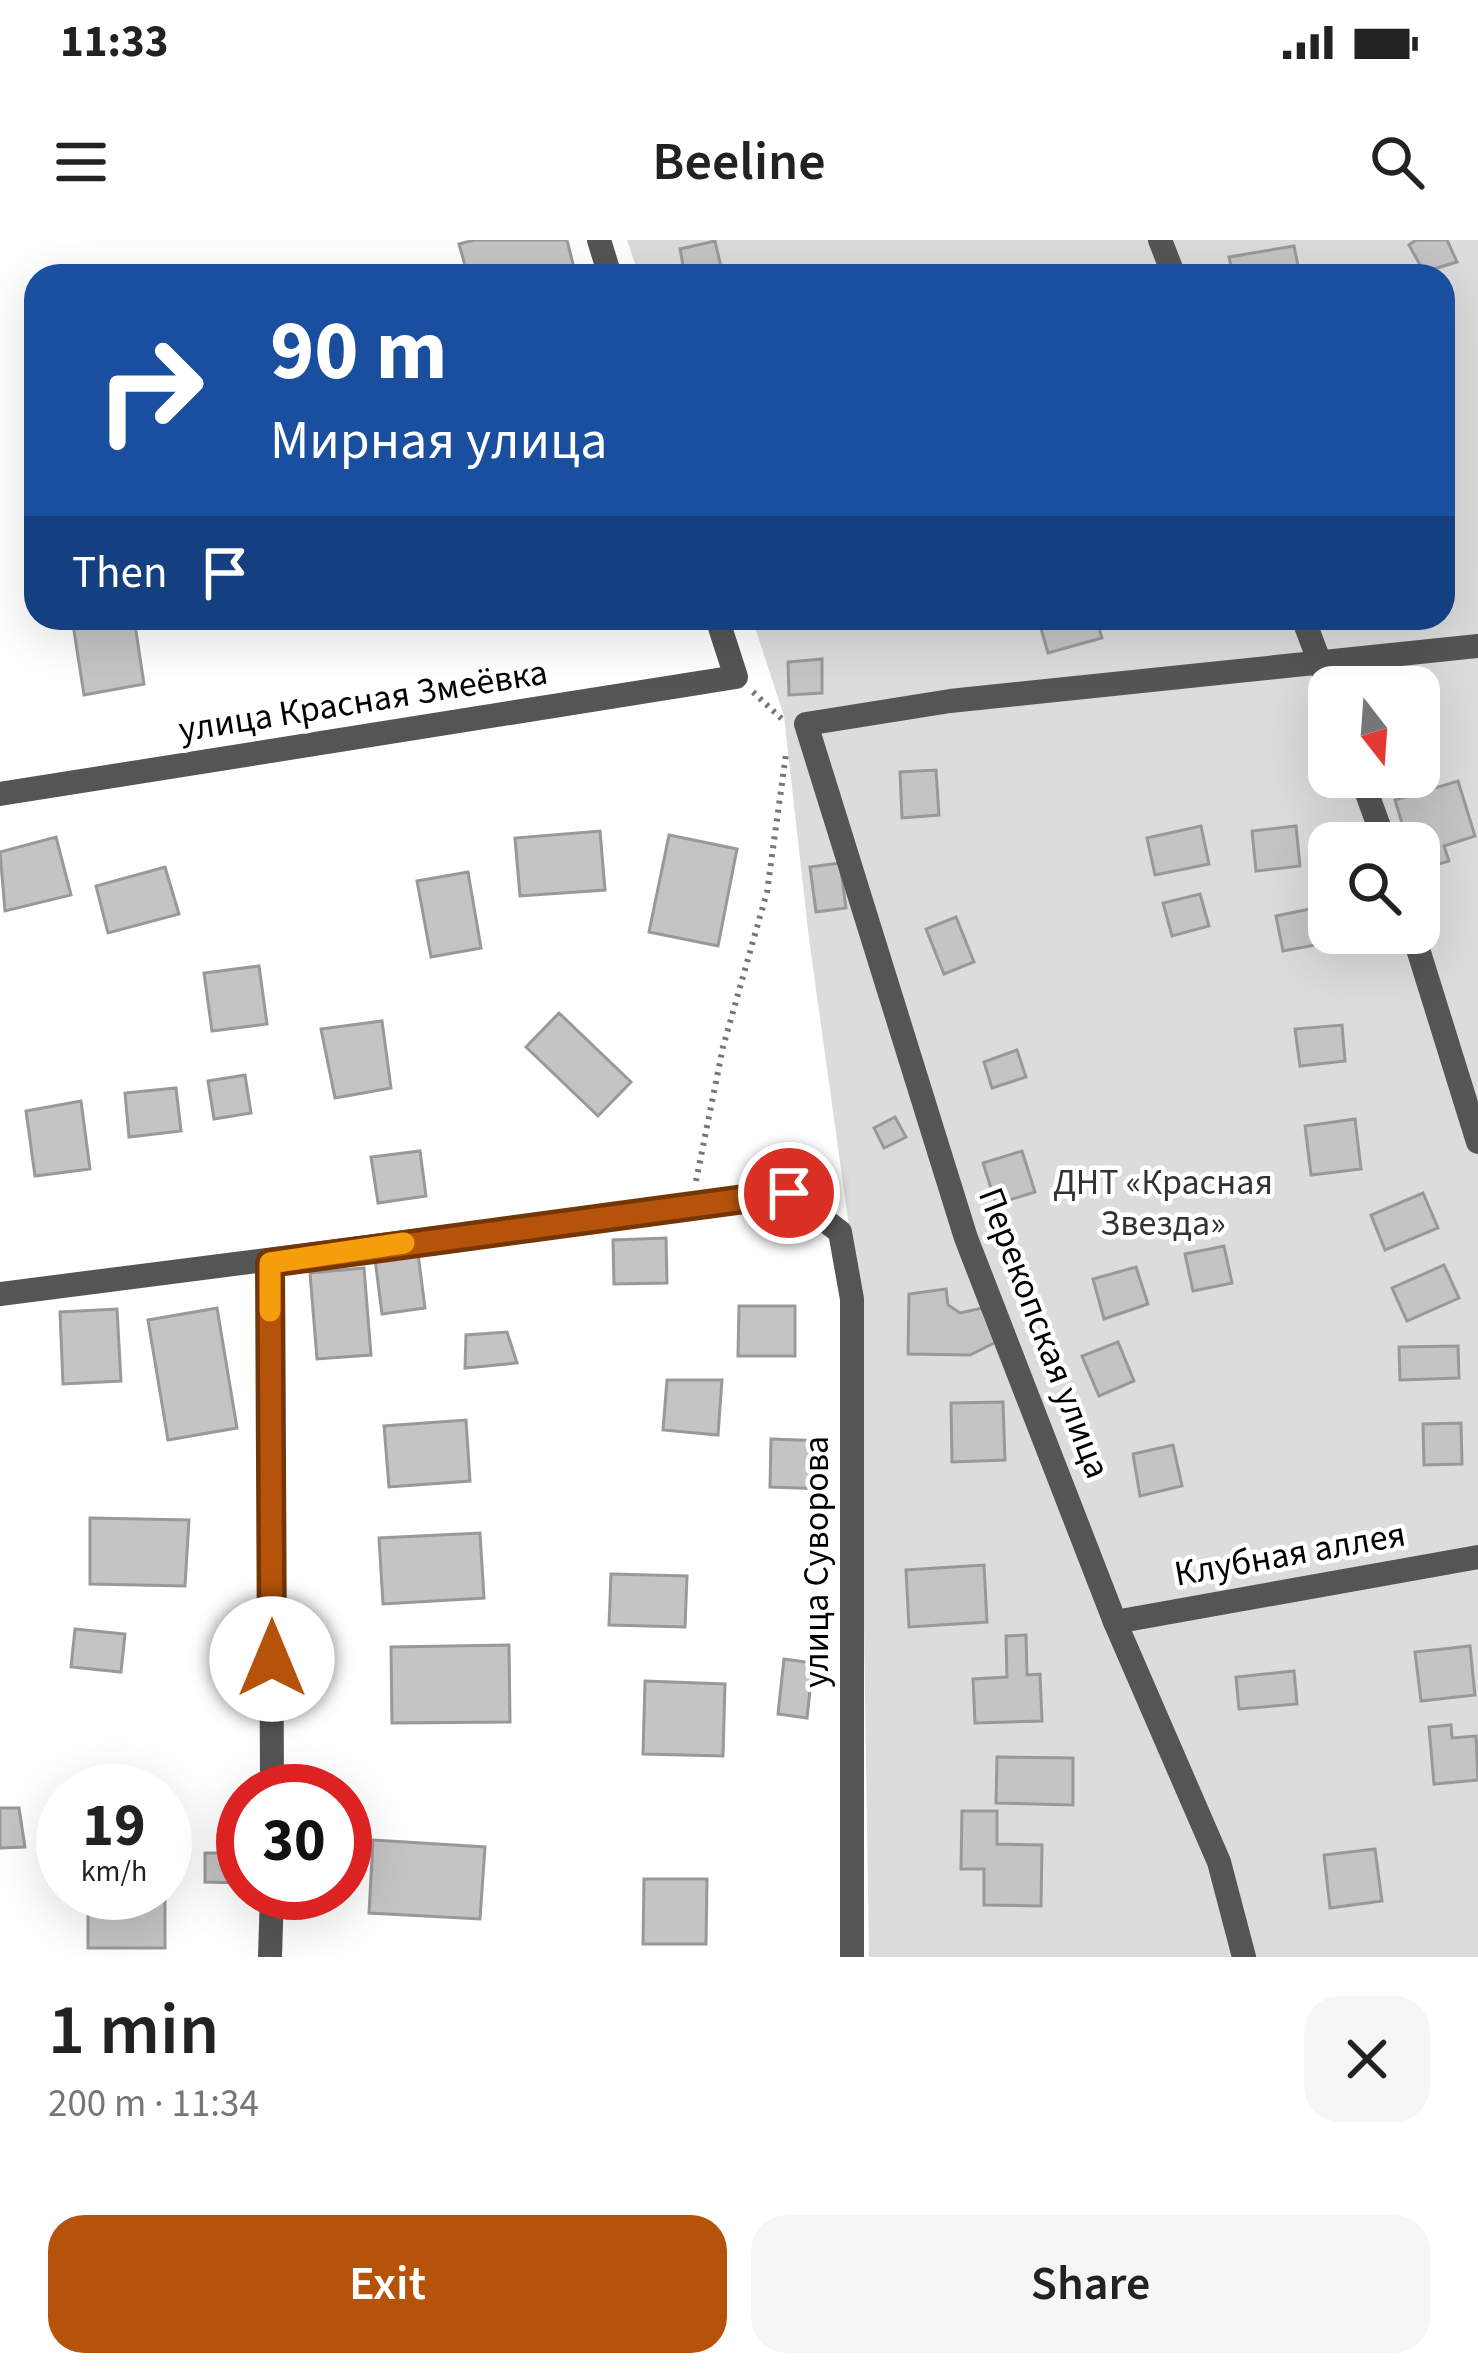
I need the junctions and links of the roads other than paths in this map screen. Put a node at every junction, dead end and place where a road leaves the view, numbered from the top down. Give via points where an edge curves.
1 (721, 630) edge
2 (1308, 630) edge
3 (1478, 646) edge
4 (1321, 666) edge
5 (1376, 666) edge
6 (1308, 677) edge
7 (0, 794) edge
8 (1420, 954) edge
9 (1478, 1142) edge
10 (270, 1263) junction
11 (0, 1294) edge
12 (1478, 1557) edge
13 (1115, 1622) junction
14 (272, 1764) edge
15 (271, 1920) edge
16 (270, 1957) edge
17 (852, 1957) edge
18 (1244, 1957) edge

1 - 7 street, улица Красная Змеёвка via 736,677
2 - 4 street
3 - 5 street
6 - 13 street, Перекопская улица via 950,700 797,724 966,1238
8 - 9 street
10 - 11 street
10 - 14 street
10 - 17 street, улица Суворова via 789,1193 840,1232 852,1299
12 - 13 street, Клубная аллея
13 - 18 street, Перекопская улица via 1219,1862
15 - 16 street

